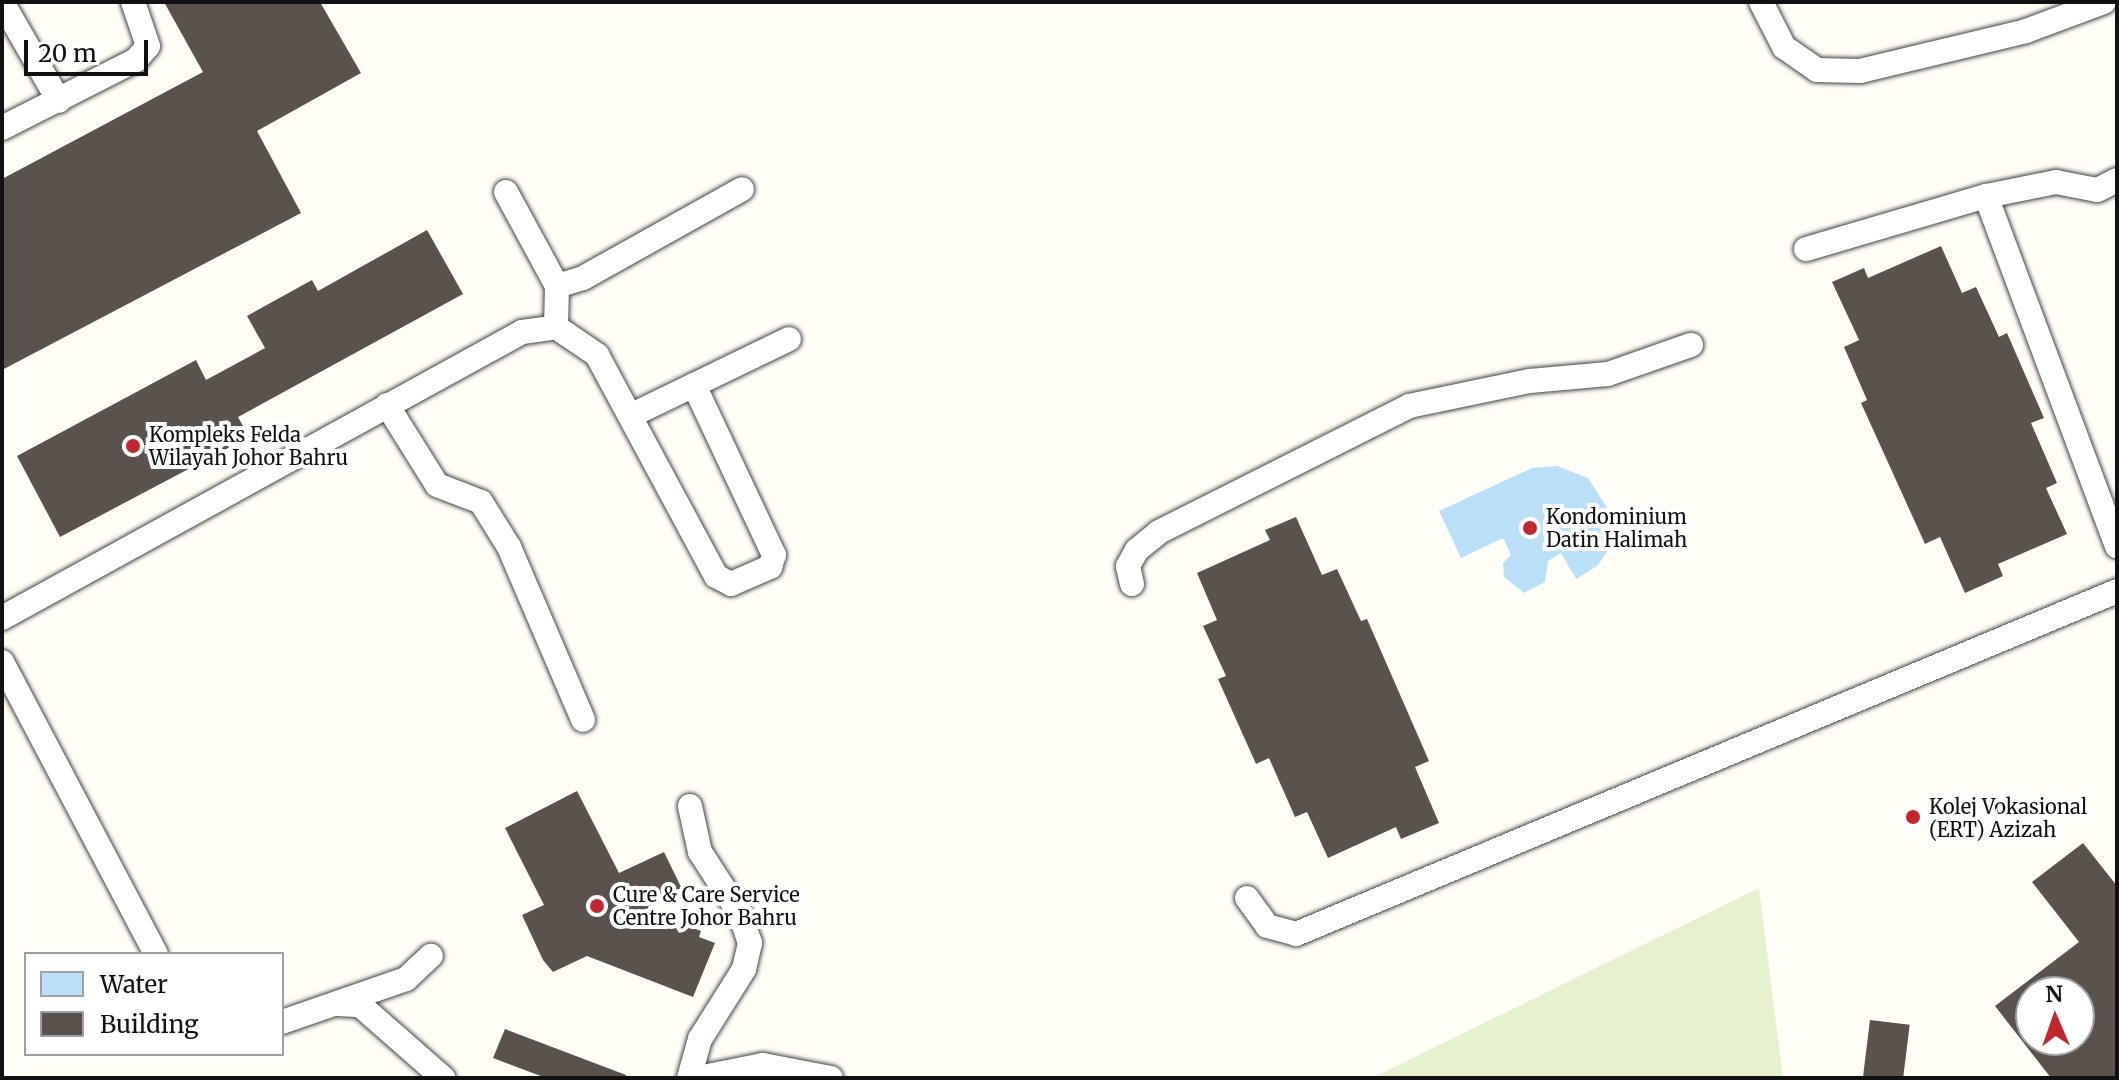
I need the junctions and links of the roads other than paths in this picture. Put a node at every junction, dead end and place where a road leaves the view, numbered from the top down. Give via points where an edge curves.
1 (2, 2) edge
2 (133, 2) edge
3 (1761, 2) edge
4 (2104, 2) edge
5 (59, 101) junction
6 (2, 128) edge
7 (2117, 180) edge
8 (742, 189) dead end
9 (506, 192) dead end
10 (1986, 196) junction
11 (1806, 249) dead end
12 (557, 286) junction
13 (556, 327) junction
14 (789, 339) dead end
15 (1691, 345) dead end
16 (694, 385) junction
17 (387, 405) junction
18 (634, 414) junction
19 (2117, 546) edge
20 (1132, 584) dead end
21 (2117, 591) edge
22 (2, 618) edge
23 (2, 662) edge
24 (583, 720) dead end
25 (690, 806) dead end
26 (1247, 898) dead end
27 (155, 952) edge
28 (431, 956) dead end
29 (331, 1003) junction
30 (284, 1021) edge
31 (443, 1078) edge
32 (689, 1078) edge
33 (698, 1078) edge
34 (831, 1078) edge

1 - 5 lane
2 - 5 lane via 148,46 136,60
3 - 4 lane via 1784,47 1817,70 1860,71 2026,31
5 - 6 lane
7 - 10 lane via 2097,190 2056,182
8 - 12 lane via 583,278
9 - 12 lane
10 - 11 lane
10 - 19 lane
12 - 13 lane
13 - 17 lane via 522,332
13 - 18 lane via 597,355
14 - 16 lane
15 - 20 lane via 1608,374 1530,381 1409,406 1159,532 1137,550 1128,566
16 - 18 lane
16 - 18 lane via 772,549 770,567 731,584 716,576
17 - 22 lane
17 - 24 lane via 437,485 481,502
21 - 26 lane via 1296,934 1267,926
23 - 27 lane
25 - 32 lane via 700,852 740,914 750,943 744,969 700,1039
28 - 29 lane via 406,979
29 - 30 lane
29 - 31 lane via 360,1005
33 - 34 lane via 763,1065

